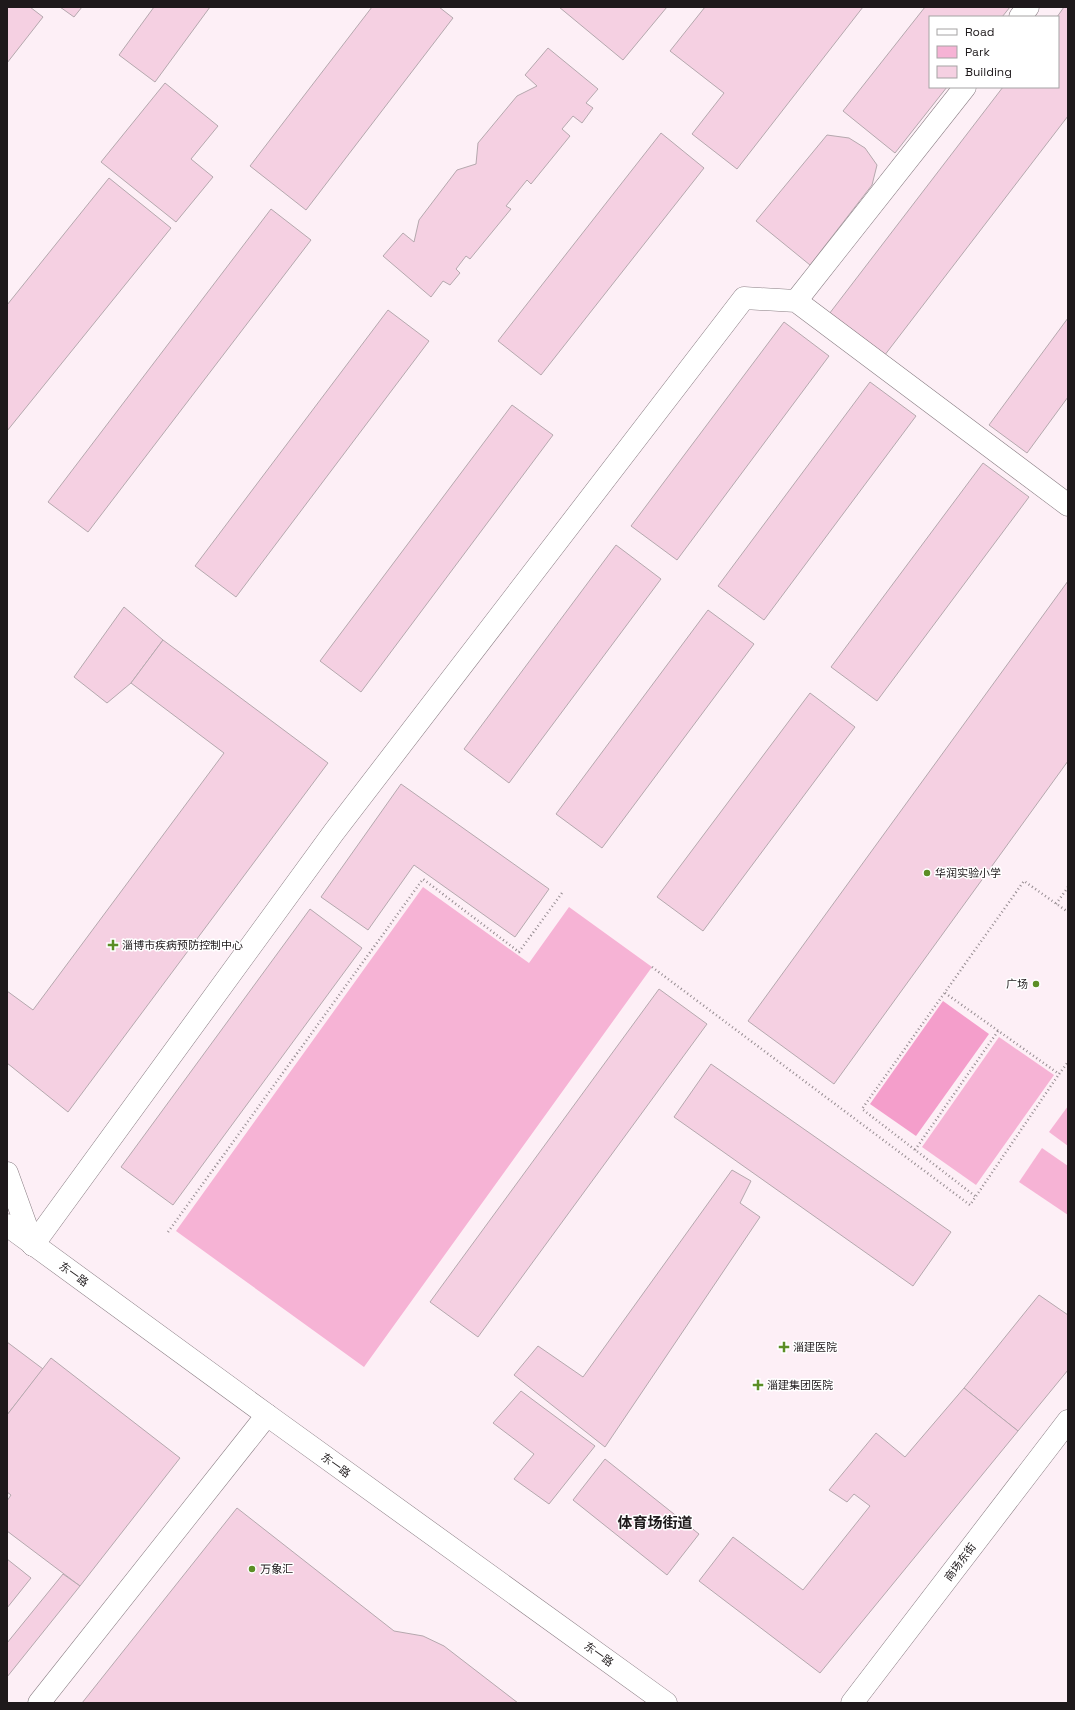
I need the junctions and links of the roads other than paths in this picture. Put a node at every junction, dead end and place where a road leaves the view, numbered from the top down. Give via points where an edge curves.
1 (1028, 7) edge
2 (1021, 16) edge
3 (964, 88) edge
4 (796, 301) junction
5 (1068, 506) edge
6 (7, 1173) edge
7 (7, 1225) edge
8 (33, 1244) junction
9 (267, 1415) junction
10 (1068, 1421) edge
11 (39, 1703) edge
12 (666, 1703) edge
13 (852, 1703) edge

1 - 2 street
3 - 4 street
4 - 5 street
4 - 8 street via 744,298 334,832
6 - 8 street
7 - 8 street, 东一路
8 - 9 street, 东一路
9 - 11 street
9 - 12 street, 东一路
10 - 13 street, 商场东街

